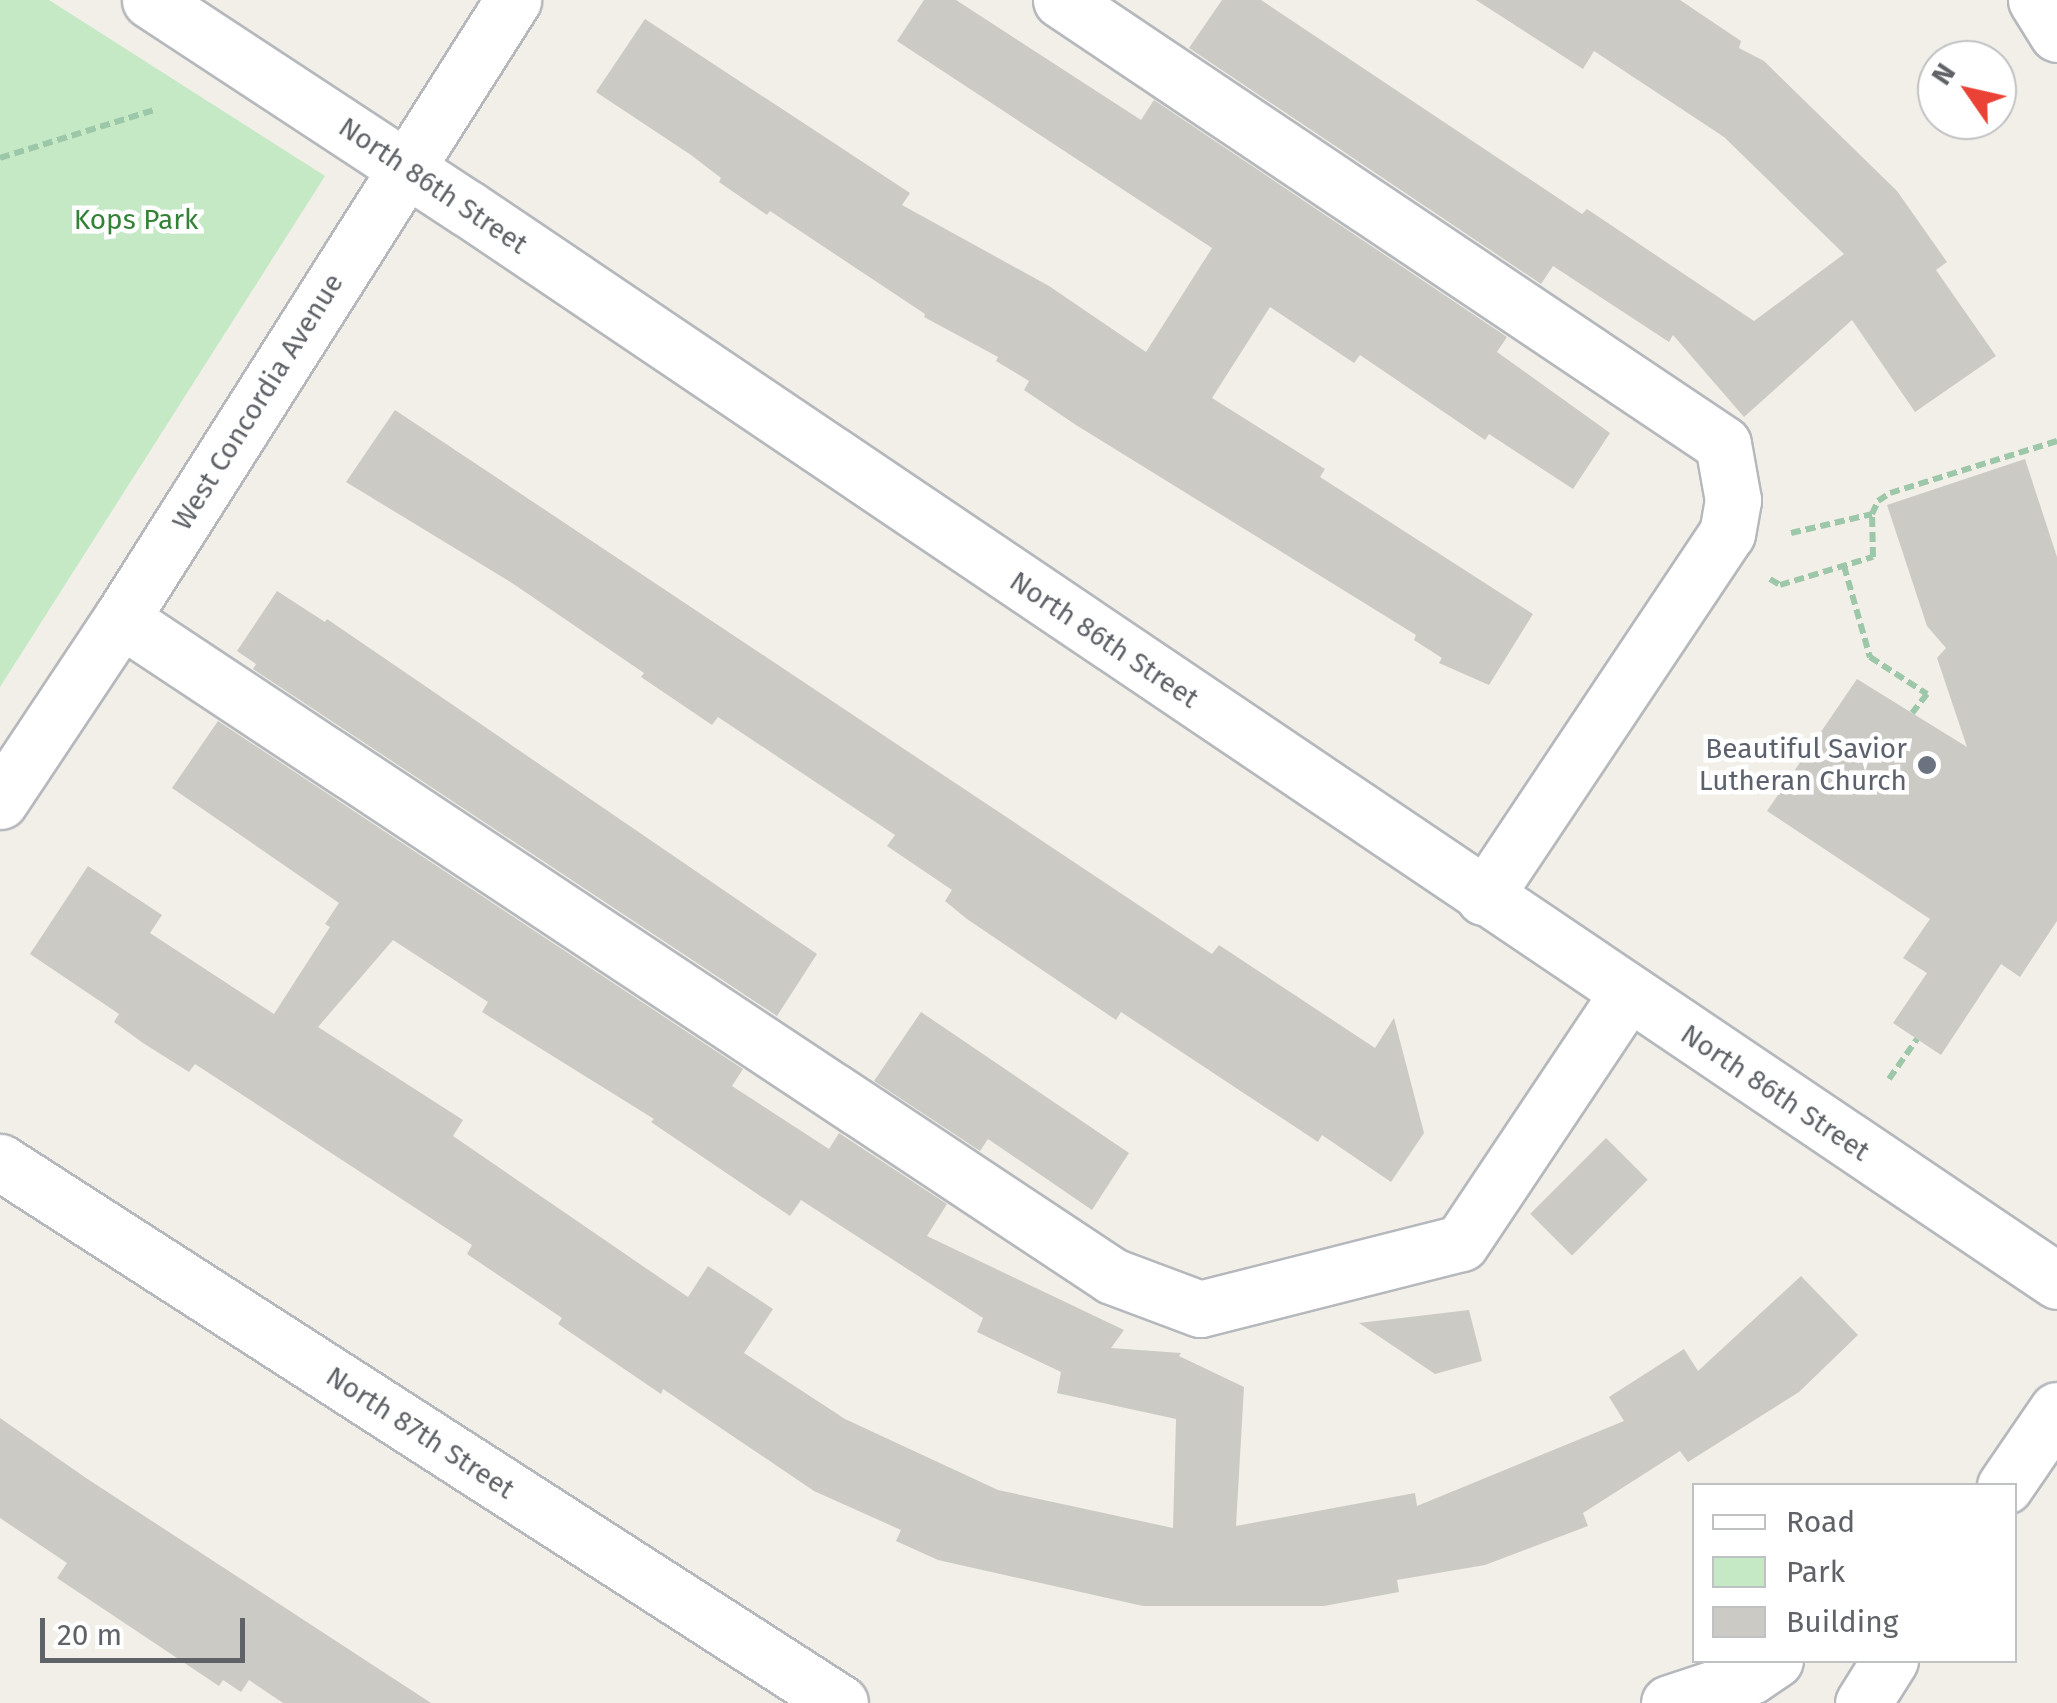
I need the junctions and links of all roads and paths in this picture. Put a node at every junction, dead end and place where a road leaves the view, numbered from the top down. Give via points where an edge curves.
1 (150, 0) edge
2 (513, 0) edge
3 (1061, 0) edge
4 (2036, 0) edge
5 (2050, 0) edge
6 (2057, 4) edge
7 (2057, 34) edge
8 (154, 110) dead end
9 (0, 158) edge
10 (406, 167) junction
11 (2057, 441) edge
12 (1872, 514) junction
13 (1722, 541) junction
14 (1844, 566) junction
15 (121, 619) junction
16 (1912, 713) dead end
17 (0, 801) edge
18 (1484, 898) junction
19 (1626, 994) junction
20 (1916, 1038) dead end
21 (1889, 1079) dead end
22 (0, 1162) edge
23 (2057, 1281) edge
24 (2057, 1410) edge
25 (2007, 1483) edge
26 (1770, 1663) edge
27 (1888, 1663) edge
28 (840, 1703) edge
29 (1669, 1703) edge
30 (1864, 1703) edge

1 - 10 street, North 86th Street
2 - 10 street, West Concordia Avenue
3 - 13 street via 1706,429 1722,444 1733,500
4 - 7 street
5 - 6 street
8 - 9 path
10 - 15 street, West Concordia Avenue
10 - 18 street, North 86th Street
11 - 12 path via 1890,493
12 - 13 path
12 - 14 path via 1873,557
13 - 14 path via 1780,585
13 - 18 street
14 - 16 path via 1870,657 1926,694
15 - 17 street, West Concordia Avenue
15 - 19 street via 1112,1276 1200,1309 1461,1243
18 - 19 street, North 86th Street
19 - 23 street, North 86th Street
20 - 21 path
22 - 28 street, North 87th Street
24 - 25 street
26 - 29 street
27 - 30 street

